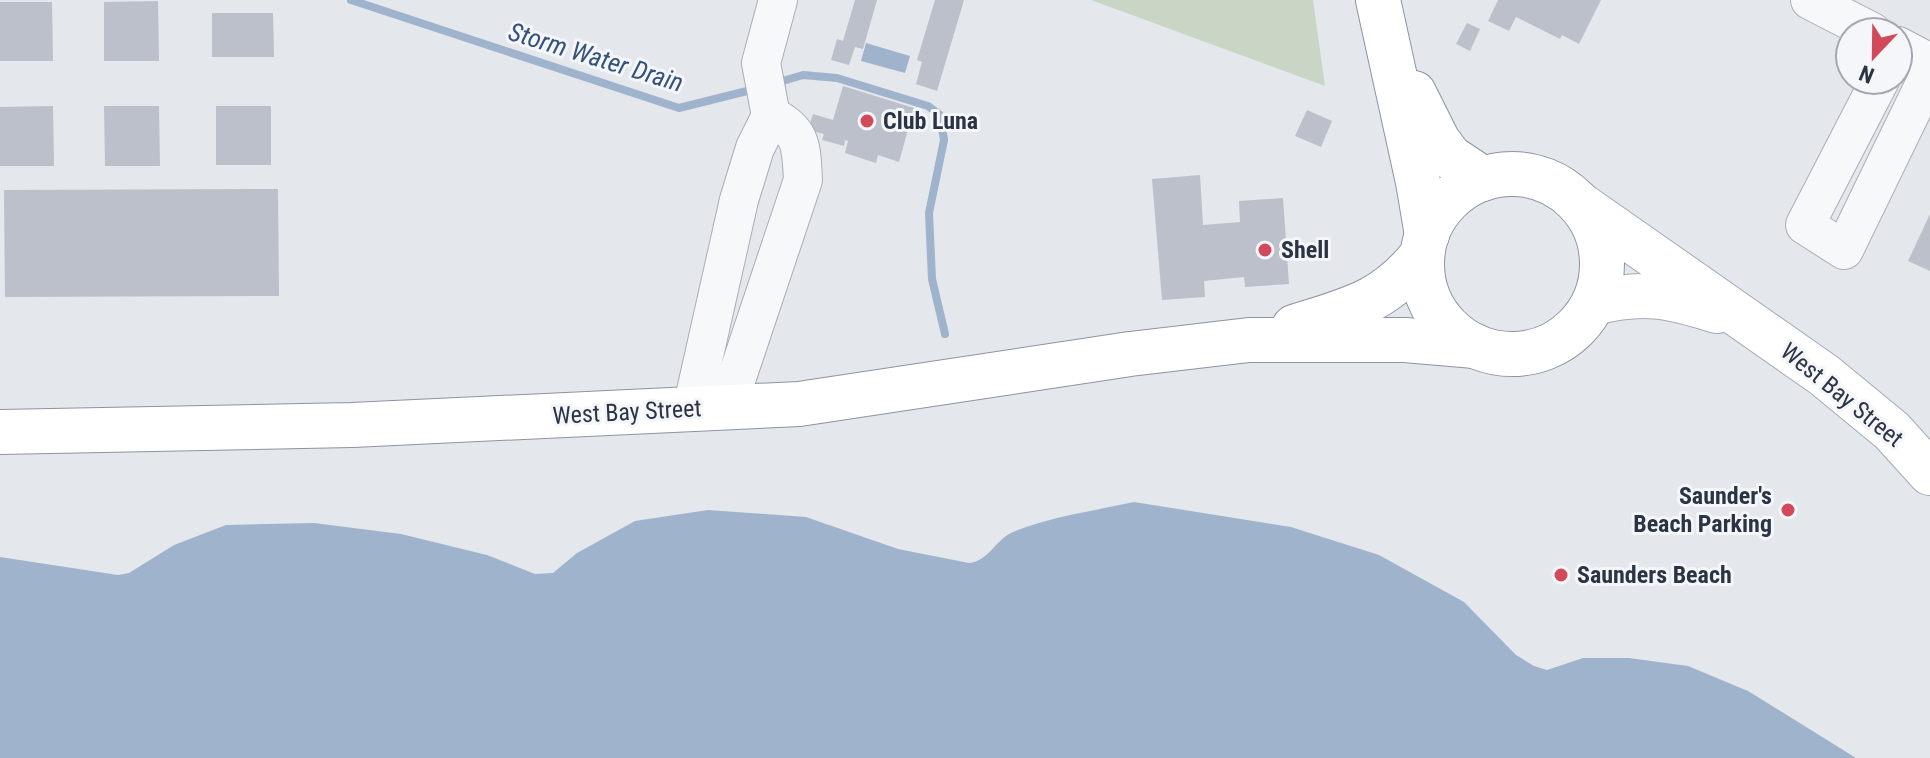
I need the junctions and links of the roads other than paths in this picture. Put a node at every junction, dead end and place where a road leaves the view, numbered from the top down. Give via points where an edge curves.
1 (778, 0) edge
2 (1810, 0) edge
3 (1379, 7) edge
4 (1841, 16) edge
5 (1930, 73) edge
6 (1872, 96) edge
7 (769, 108) junction
8 (1483, 179) junction
9 (1578, 203) junction
10 (1425, 245) junction
11 (1594, 303) junction
12 (1750, 322) junction
13 (1249, 340) junction
14 (1475, 346) junction
15 (710, 408) junction
16 (0, 432) edge
17 (1930, 473) edge

1 - 7 street via 761,63
2 - 4 street
3 - 8 main road via 1438,141 1450,157
3 - 10 main road via 1418,182
5 - 6 street via 1844,250 1805,225
7 - 15 street via 739,200
7 - 15 street via 800,141 803,180
8 - 9 main road, West Bay Street via 1534,177
8 - 10 main road, West Bay Street via 1443,206
9 - 11 main road, West Bay Street via 1599,240 1602,272
9 - 12 main road, West Bay Street
10 - 13 main road, West Bay Street via 1404,278 1381,296
10 - 14 main road, West Bay Street via 1424,283 1434,309
11 - 12 main road, West Bay Street via 1645,294 1684,300
11 - 14 main road, West Bay Street via 1568,336 1537,351 1503,354
12 - 17 main road, West Bay Street via 1880,421
13 - 14 main road, West Bay Street via 1405,340
13 - 15 main road, West Bay Street via 799,404
15 - 16 main road, West Bay Street via 352,425

